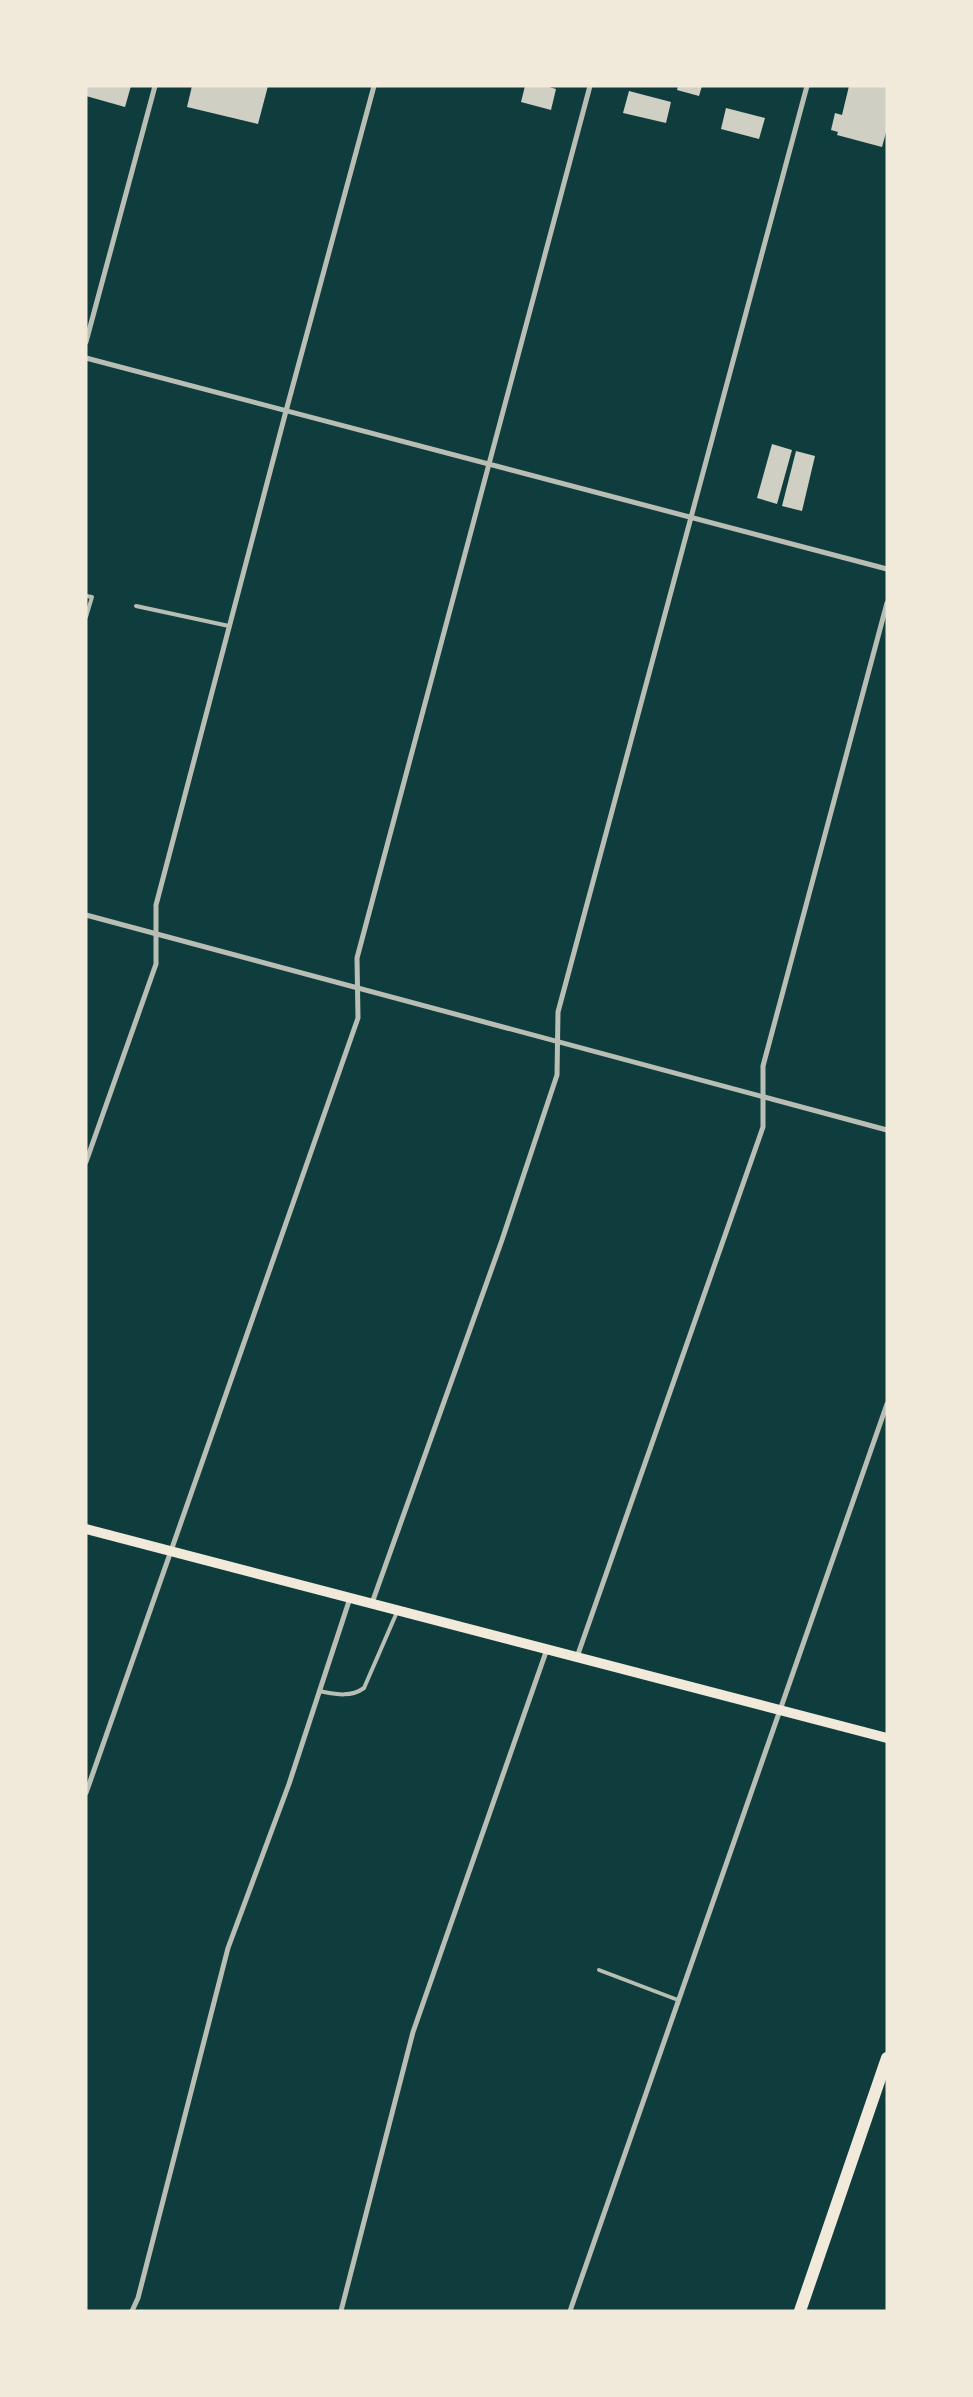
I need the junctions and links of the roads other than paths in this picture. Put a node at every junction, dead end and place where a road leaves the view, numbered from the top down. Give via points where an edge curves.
1 (155, 86) edge
2 (374, 86) edge
3 (590, 86) edge
4 (807, 86) edge
5 (86, 342) edge
6 (86, 358) edge
7 (286, 410) junction
8 (489, 464) junction
9 (691, 516) junction
10 (887, 569) edge
11 (86, 596) edge
12 (887, 603) edge
13 (136, 606) dead end
14 (86, 617) edge
15 (230, 626) junction
16 (86, 915) edge
17 (156, 934) junction
18 (357, 987) junction
19 (558, 1041) junction
20 (763, 1096) junction
21 (887, 1130) edge
22 (86, 1162) edge
23 (887, 1404) edge
24 (86, 1528) edge
25 (171, 1551) junction
26 (350, 1598) junction
27 (372, 1603) junction
28 (398, 1610) junction
29 (547, 1649) junction
30 (577, 1657) junction
31 (319, 1691) junction
32 (780, 1710) junction
33 (887, 1738) edge
34 (86, 1793) edge
35 (599, 1970) dead end
36 (678, 2000) junction
37 (887, 2058) edge
38 (132, 2311) edge
39 (341, 2311) edge
40 (570, 2311) edge
41 (800, 2311) edge

1 - 5 street
2 - 7 street
3 - 8 street
4 - 9 street
6 - 7 street
7 - 8 street
7 - 15 street
8 - 9 street
8 - 18 street via 357,958
9 - 10 street
9 - 19 street via 558,1012
11 - 14 lane via 92,597
12 - 20 street via 763,1066
13 - 15 lane
15 - 17 street via 156,904
16 - 17 street
17 - 18 street
17 - 22 street via 156,964
18 - 19 street
18 - 25 street via 358,1018
19 - 20 street
19 - 27 street via 557,1075 502,1240
20 - 21 street
20 - 30 street via 763,1128
23 - 32 street
24 - 25 main road
25 - 26 main road
25 - 34 street
26 - 27 main road
26 - 31 street
27 - 28 main road
28 - 29 main road
28 - 31 lane via 364,1688 357,1693 339,1695
29 - 30 main road
29 - 39 street via 413,2032
30 - 32 main road
31 - 38 street via 228,1948
32 - 33 main road
32 - 36 street
35 - 36 lane
36 - 40 street
37 - 41 main road

